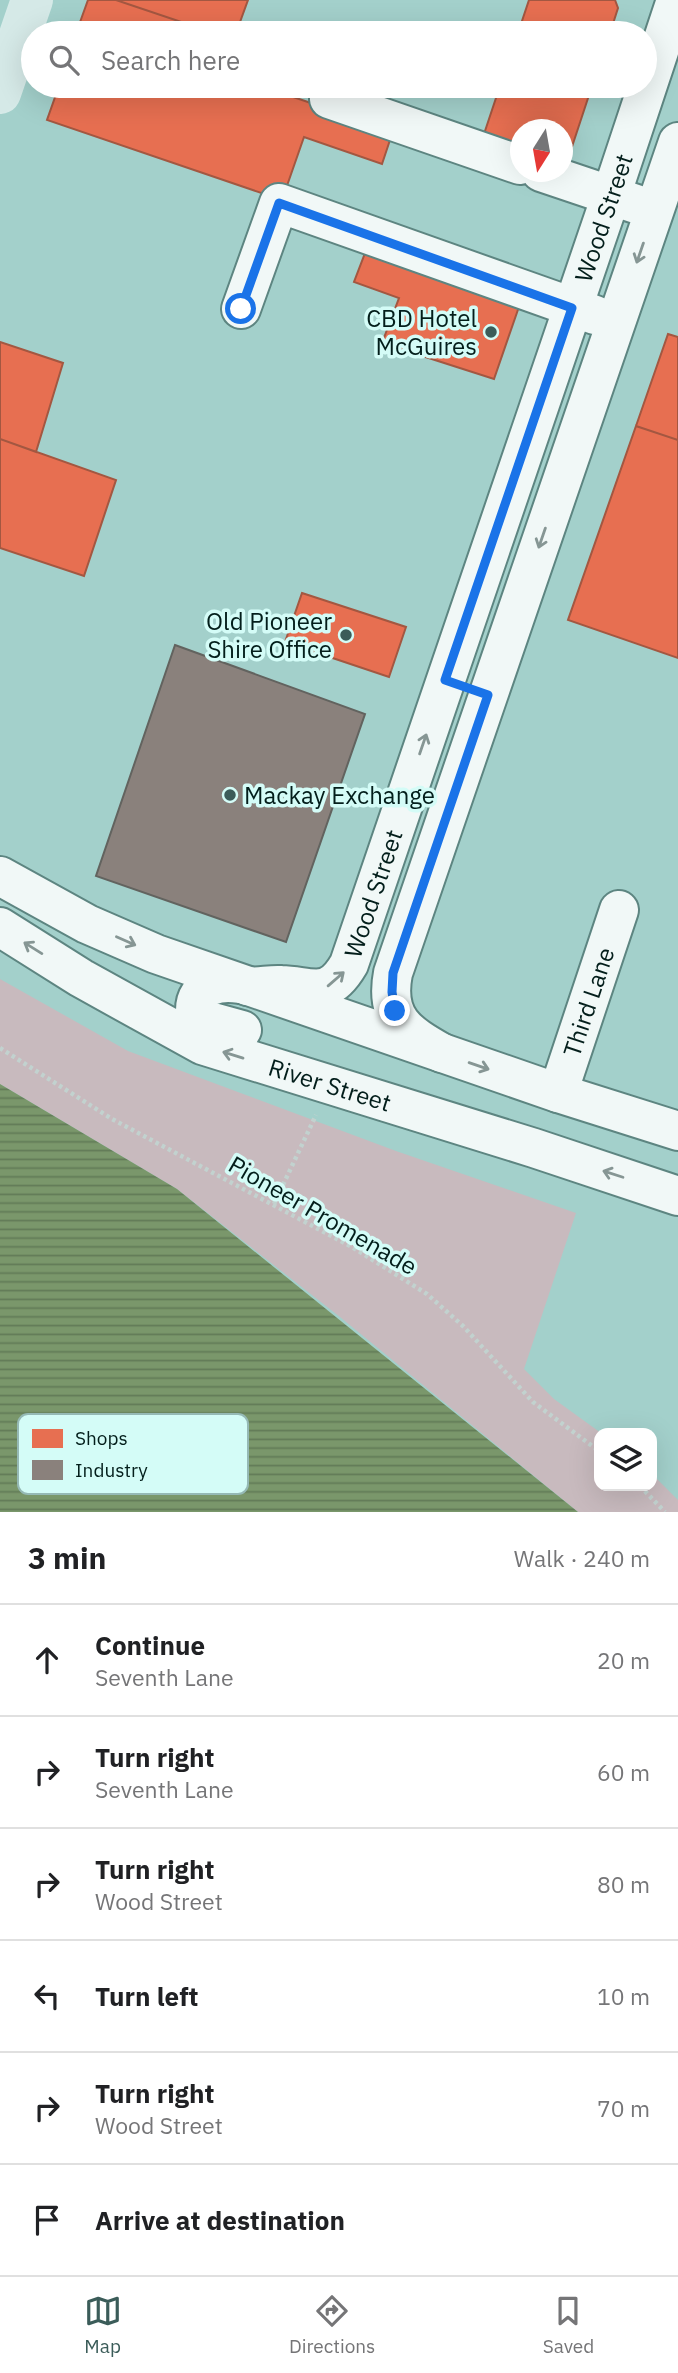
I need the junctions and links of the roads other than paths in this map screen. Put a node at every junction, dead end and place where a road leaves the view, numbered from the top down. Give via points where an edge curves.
1 (32, 0) edge
2 (676, 0) edge
3 (25, 21) edge
4 (21, 32) edge
5 (657, 57) edge
6 (0, 93) edge
7 (644, 98) edge
8 (329, 99) dead end
9 (678, 142) edge
10 (510, 162) edge
11 (570, 182) edge
12 (611, 196) junction
13 (666, 215) edge
14 (572, 308) junction
15 (241, 309) dead end
16 (617, 322) junction
17 (517, 470) junction
18 (561, 485) junction
19 (445, 680) junction
20 (488, 695) junction
21 (0, 876) edge
22 (619, 910) dead end
23 (0, 927) edge
24 (244, 985) junction
25 (442, 1053) junction
26 (312, 1093) junction
27 (558, 1093) junction
28 (678, 1131) edge
29 (678, 1196) edge

1 - 3 main road
2 - 5 street, Wood Street
4 - 6 main road
7 - 12 street, Wood Street
8 - 10 street
9 - 13 street, Wood Street
11 - 12 street
12 - 13 street
12 - 14 street, Wood Street
13 -> 16 street, Wood Street
14 - 15 street via 279,203
14 - 16 street
14 - 17 street, Wood Street
16 - 18 street, Wood Street
17 - 18 street
17 - 19 street, Wood Street
18 -> 20 street, Wood Street
19 - 20 street
24 -> 19 street, Wood Street via 319,989 345,970
20 - 25 street, Wood Street via 392,982 402,1027
21 -> 24 street via 130,944
22 - 27 street, Third Lane
26 -> 23 street, River Street via 192,1040
24 - 25 street
24 - 26 street, Wood Street via 218,984 203,990 195,1001 197,1015 261,1039
25 -> 27 street
29 -> 26 street, River Street via 534,1148
27 - 28 street

